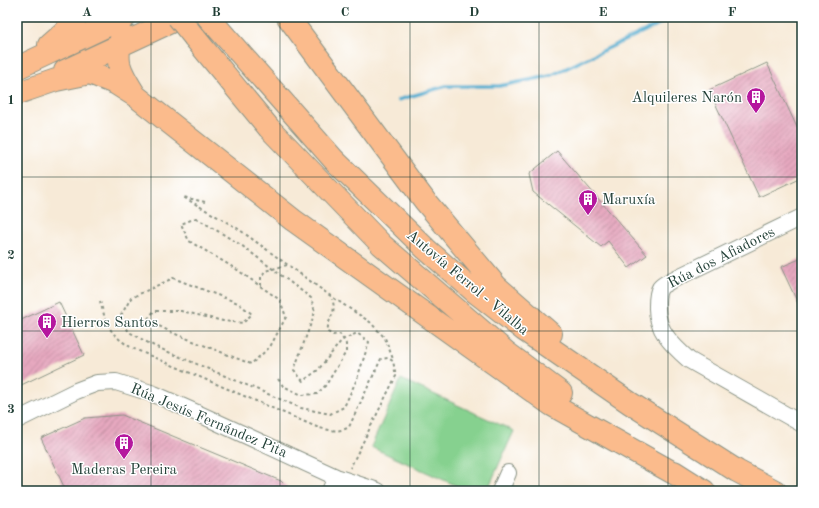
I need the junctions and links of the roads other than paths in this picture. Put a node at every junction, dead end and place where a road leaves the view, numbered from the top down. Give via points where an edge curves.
1 (75, 17) edge
2 (179, 17) edge
3 (288, 17) edge
4 (304, 17) edge
5 (210, 19) edge
6 (123, 26) edge
7 (17, 67) edge
8 (17, 93) edge
9 (137, 97) junction
10 (376, 136) junction
11 (802, 217) edge
12 (630, 403) junction
13 (17, 420) edge
14 (802, 424) edge
15 (508, 473) dead end
16 (686, 480) junction
17 (337, 483) edge
18 (378, 491) edge
19 (500, 491) edge
20 (704, 491) edge
21 (775, 491) edge

1 - 7 highway via 73,24 54,41
2 - 6 highway
2 - 16 highway, Autovía Ferrol - Vilalba, bridge via 269,128 382,245 506,352 594,418
3 - 10 highway
4 - 10 highway
5 - 12 highway, Autovía Ferrol - Vilalba via 335,161 426,249 524,330
6 - 7 highway
6 - 8 highway
6 - 9 highway via 117,55 122,74
8 - 9 highway via 56,80 90,73 114,83
9 - 16 highway via 293,220 552,405
10 - 12 highway via 425,201 496,286
11 - 14 street, Rúa dos Afiadores via 670,281 660,288 656,315 661,331 673,347 689,360
12 - 21 highway, Autovía Ferrol - Vilalba via 737,471
13 - 17 street, Rúa Jesús Fernández Pita via 76,391 97,383 116,382 154,394 197,413
15 - 19 street
16 - 20 highway, Autovía Ferrol - Vilalba
17 - 18 street, Rúa Jesús Fernández Pita

